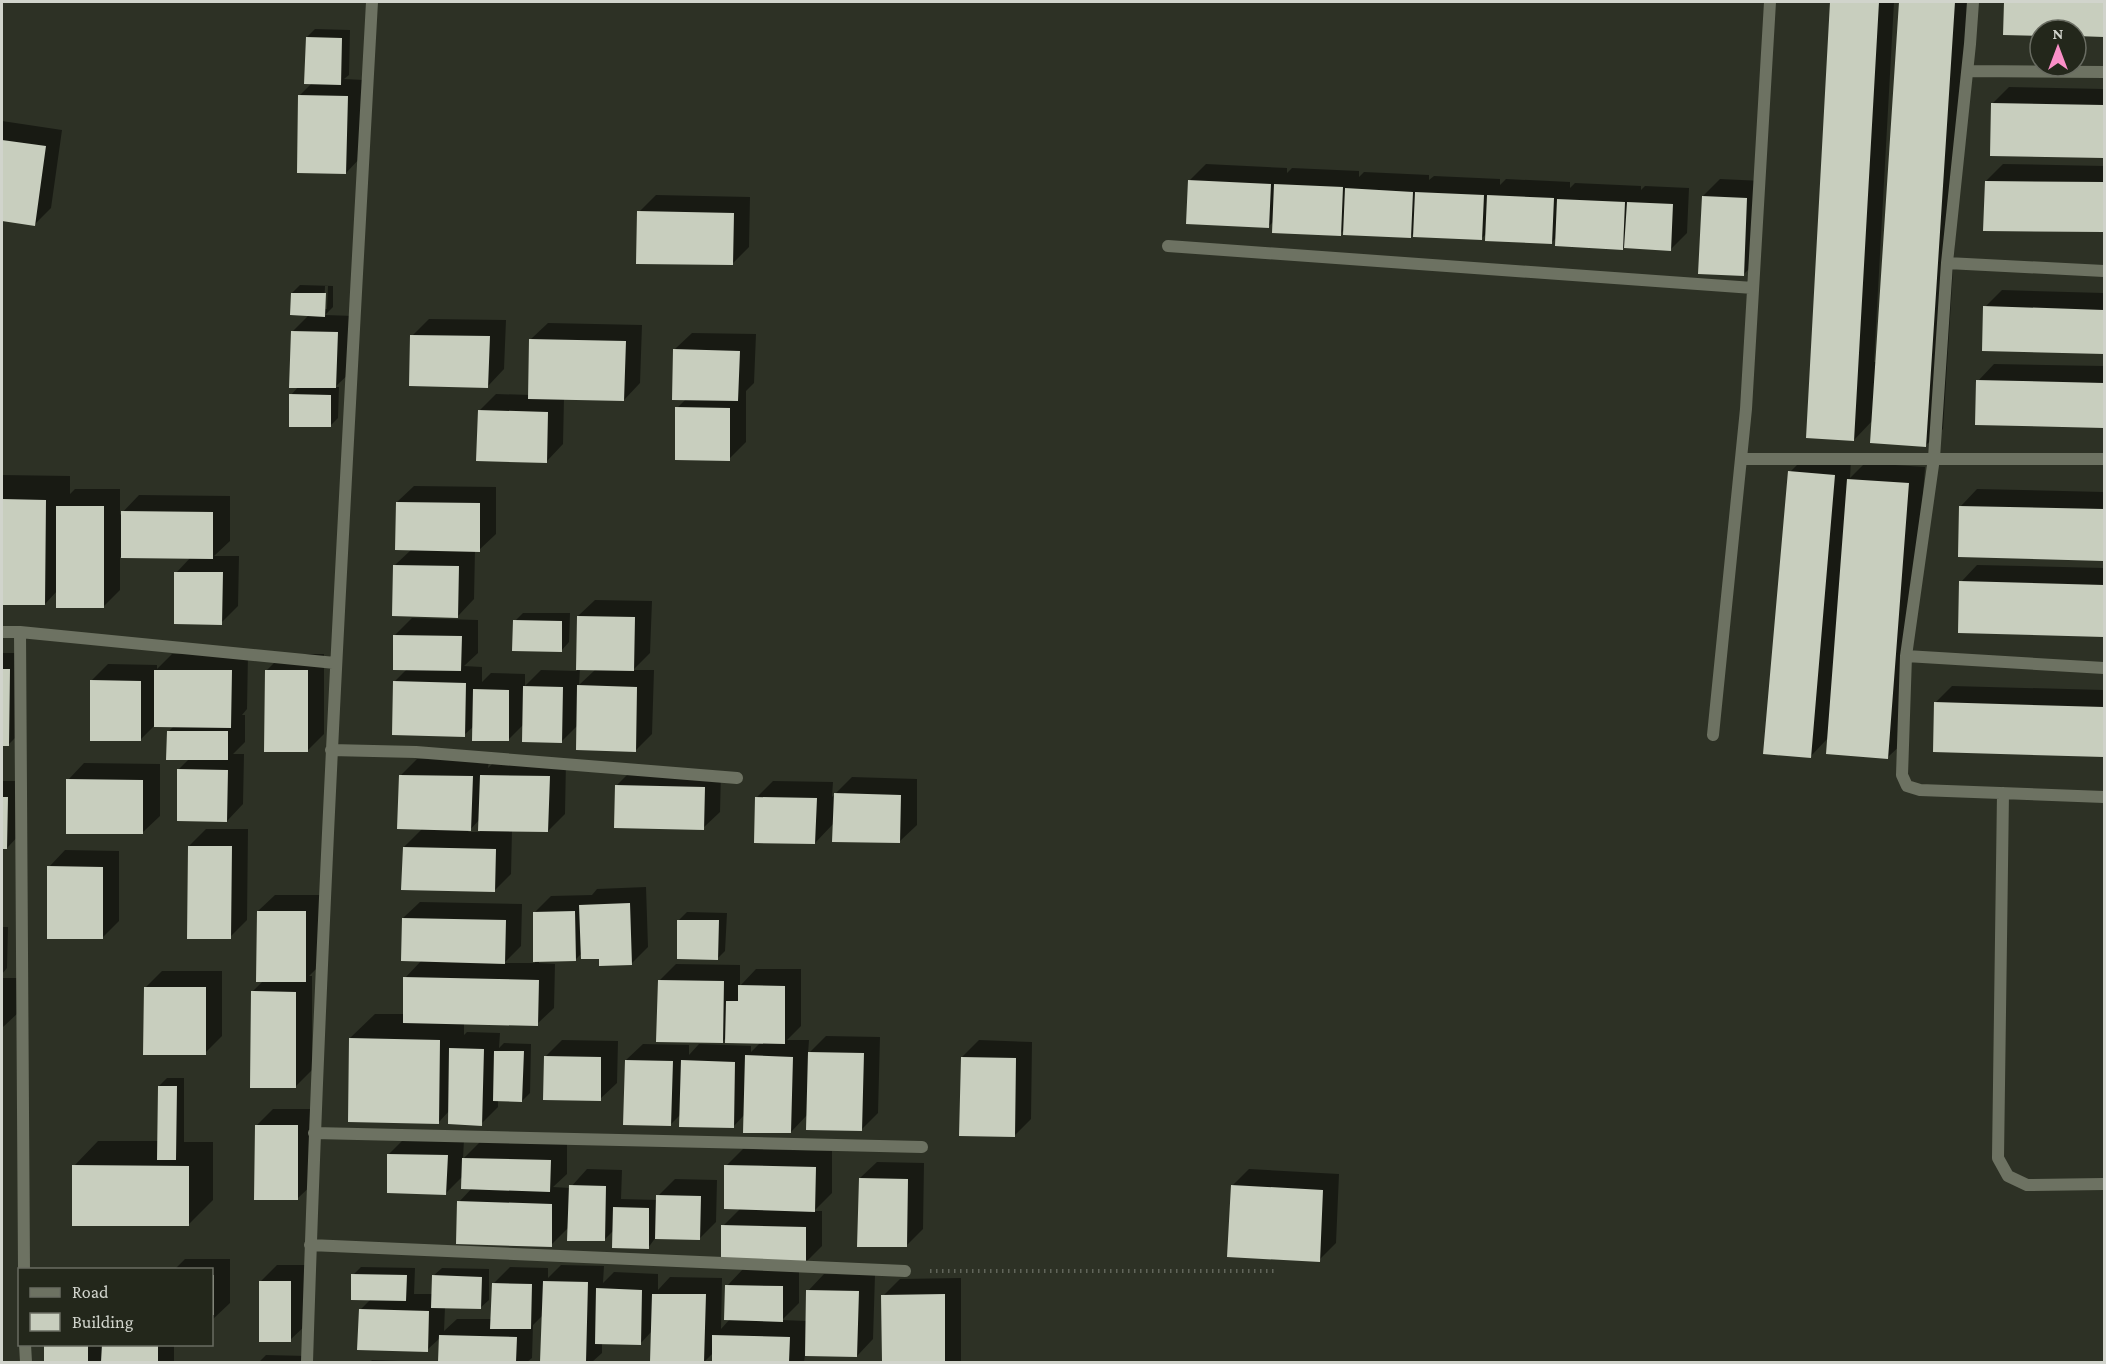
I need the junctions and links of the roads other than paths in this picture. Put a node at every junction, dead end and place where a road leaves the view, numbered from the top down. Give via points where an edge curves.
1 (372, 2) edge
2 (1770, 2) edge
3 (1973, 2) edge
4 (1968, 70) junction
5 (2104, 72) edge
6 (1168, 246) dead end
7 (1947, 263) junction
8 (2104, 271) edge
9 (1753, 288) junction
10 (1934, 458) junction
11 (1741, 459) junction
12 (2104, 459) edge
13 (2, 632) edge
14 (20, 632) junction
15 (1906, 656) junction
16 (335, 663) junction
17 (2104, 668) edge
18 (1713, 735) dead end
19 (331, 750) junction
20 (737, 778) dead end
21 (2003, 793) junction
22 (2104, 796) edge
23 (314, 1133) junction
24 (922, 1147) dead end
25 (2104, 1184) edge
26 (310, 1245) junction
27 (24, 1268) edge
28 (905, 1271) road end
29 (25, 1346) edge
30 (26, 1362) edge
31 (306, 1362) edge

1 - 16 street
2 - 9 street
3 - 4 street
4 - 5 street
4 - 7 street
6 - 9 street
7 - 8 street
7 - 10 street
9 - 11 street
10 - 11 street
10 - 12 street
10 - 15 street
11 - 18 street
13 - 14 street
14 - 16 street
14 - 27 street
15 - 17 street
15 - 21 street via 1901,759 1907,786
16 - 19 street
19 - 20 street via 416,752
19 - 23 street
21 - 22 street
21 - 25 street via 1998,1158 2008,1176 2027,1185
23 - 24 street
23 - 26 street
26 - 28 street
26 - 31 street
29 - 30 street

